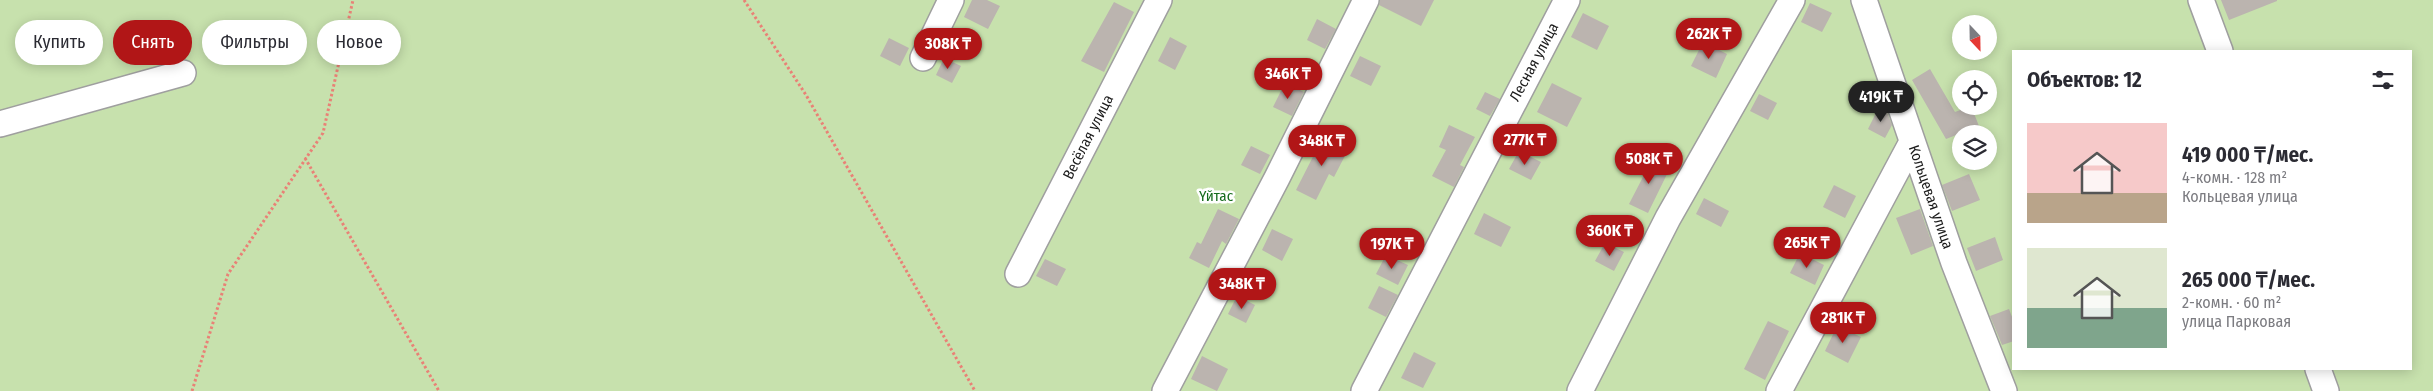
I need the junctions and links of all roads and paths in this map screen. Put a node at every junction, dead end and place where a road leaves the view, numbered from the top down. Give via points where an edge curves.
1 (354, 0) edge
2 (744, 0) edge
3 (952, 0) edge
4 (1159, 0) edge
5 (1366, 0) edge
6 (1567, 0) edge
7 (1792, 0) edge
8 (1864, 0) edge
9 (2201, 0) edge
10 (2220, 50) edge
11 (922, 58) dead end
12 (183, 73) dead end
13 (0, 124) edge
14 (1912, 142) junction
15 (305, 158) junction
16 (1018, 274) dead end
17 (2318, 370) edge
18 (1998, 386) edge
19 (192, 391) edge
20 (439, 391) edge
21 (976, 391) edge
22 (1164, 391) edge
23 (1364, 391) edge
24 (1580, 391) edge
25 (1779, 391) edge
26 (2326, 391) edge

1 - 15 path via 323,132
2 - 21 path via 806,95
3 - 11 street
4 - 16 street, Весёлая улица
5 - 22 street via 1277,178
6 - 23 street, Лесная улица
7 - 24 street via 1668,218
8 - 14 street, Кольцевая улица
9 - 10 street
12 - 13 street
14 - 18 street, Кольцевая улица
14 - 25 street
15 - 19 path via 228,274
15 - 20 path
17 - 26 street

